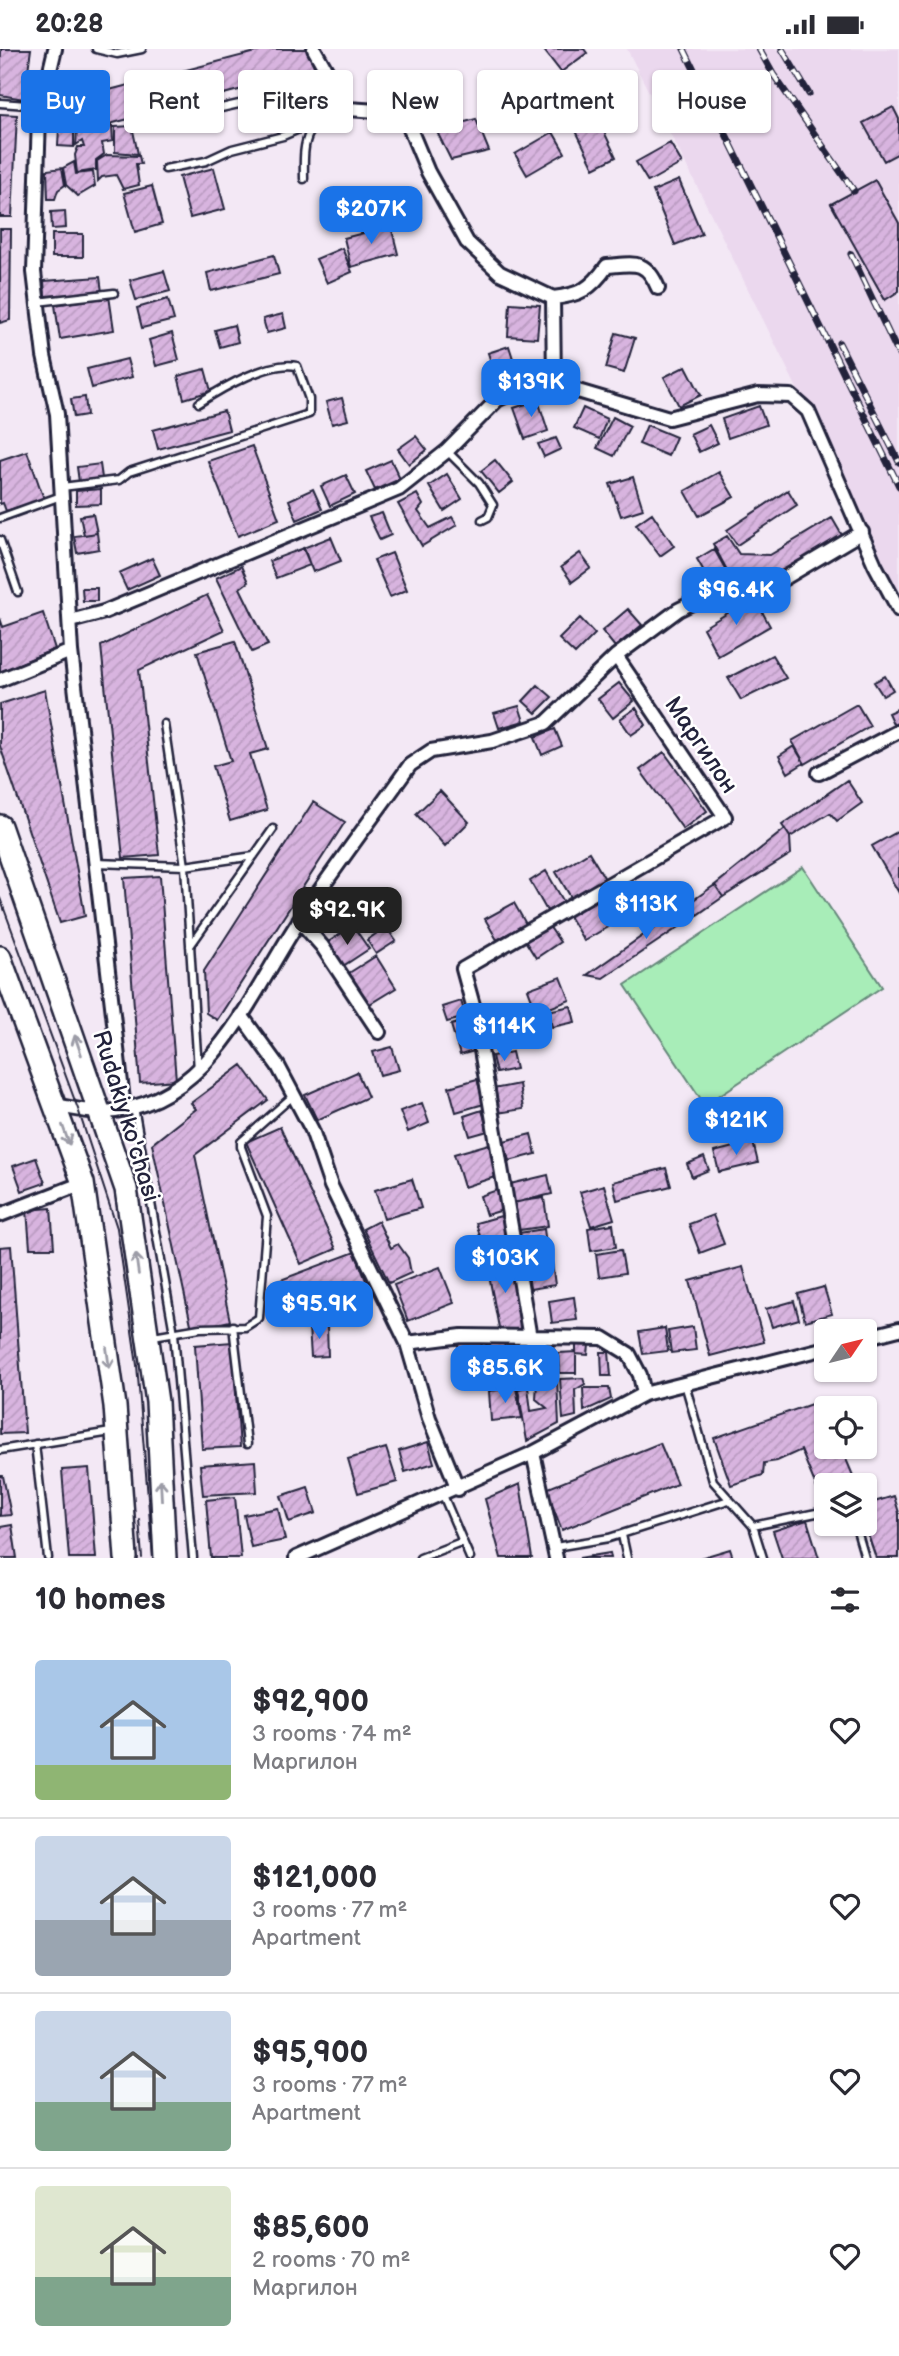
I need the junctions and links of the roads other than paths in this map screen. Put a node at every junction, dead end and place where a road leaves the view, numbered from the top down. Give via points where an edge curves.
1 (55, 49) edge
2 (96, 49) edge
3 (142, 49) edge
4 (314, 49) edge
5 (50, 70) edge
6 (325, 70) edge
7 (0, 103) edge
8 (21, 105) edge
9 (353, 109) edge
10 (40, 133) edge
11 (289, 133) edge
12 (310, 133) edge
13 (165, 169) dead end
14 (304, 179) dead end
15 (658, 288) dead end
16 (114, 293) dead end
17 (553, 298) junction
18 (37, 302) junction
19 (554, 384) junction
20 (199, 403) dead end
21 (447, 451) junction
22 (63, 491) junction
23 (0, 518) edge
24 (482, 520) dead end
25 (862, 532) junction
26 (0, 540) edge
27 (18, 592) dead end
28 (899, 610) edge
29 (70, 621) junction
30 (71, 651) junction
31 (616, 656) junction
32 (0, 680) edge
33 (164, 724) dead end
34 (899, 731) edge
35 (819, 773) dead end
36 (0, 825) edge
37 (273, 829) dead end
38 (254, 856) junction
39 (94, 863) junction
40 (185, 866) junction
41 (299, 920) junction
42 (190, 946) junction
43 (0, 957) edge
44 (241, 1015) junction
45 (379, 1032) dead end
46 (198, 1072) junction
47 (293, 1095) junction
48 (55, 1105) junction
49 (129, 1108) junction
50 (101, 1112) junction
51 (83, 1184) junction
52 (0, 1215) edge
53 (233, 1326) junction
54 (899, 1329) edge
55 (174, 1333) junction
56 (877, 1335) edge
57 (147, 1337) junction
58 (530, 1338) junction
59 (407, 1343) junction
60 (814, 1351) edge
61 (685, 1384) junction
62 (644, 1394) junction
63 (117, 1431) junction
64 (35, 1444) junction
65 (247, 1444) dead end
66 (0, 1450) edge
67 (533, 1453) junction
68 (458, 1489) junction
69 (443, 1495) junction
70 (729, 1500) junction
71 (814, 1514) edge
72 (754, 1526) junction
73 (622, 1535) junction
74 (859, 1536) edge
75 (461, 1542) junction
76 (556, 1553) edge
77 (304, 1556) edge
78 (48, 1558) edge
79 (126, 1558) edge
80 (165, 1558) edge
81 (193, 1558) edge
82 (420, 1558) edge
83 (470, 1558) edge
84 (627, 1558) edge
85 (763, 1558) edge
86 (865, 1558) edge

1 - 5 street
2 - 3 lane via 117,54
4 - 6 street
7 - 8 lane
9 - 17 street via 392,112 408,124 428,172 467,242 500,273
10 - 18 street via 34,260
11 - 13 lane via 206,161
12 - 14 lane via 303,142
15 - 17 street via 652,272 638,264 607,266 580,295
16 - 18 lane
17 - 19 street
18 - 22 street via 57,414
19 - 21 street via 526,386 497,400
19 - 25 street via 669,418 758,395 792,396 808,411
20 - 22 lane via 284,363 297,366 309,399 309,414 129,472 119,480
21 - 24 lane via 493,505
21 - 29 street via 399,489 104,612
22 - 23 lane
22 - 29 street
25 - 28 street
25 - 31 street via 783,579 736,581 678,610
26 - 27 lane
29 - 30 street
30 - 32 street
30 - 39 street
31 - 41 street via 546,723 492,741 431,751 410,765
31 - 58 street, Маргилон via 725,817 463,969 474,1009
33 - 40 lane
34 - 35 street
50 -> 36 main road, Rudakiy ko'chasi
37 - 38 lane
38 - 40 lane
38 - 42 lane
39 - 40 lane
39 - 49 street
40 - 42 lane
41 - 44 street
41 - 45 street via 322,946
42 - 46 lane
43 - 48 main road
44 - 46 street
44 - 47 street
46 - 49 street via 174,1090
47 - 53 lane via 241,1142 267,1216 259,1318 245,1327
47 - 59 street
48 - 50 street
48 -> 51 main road
49 - 50 street
49 - 55 lane
57 -> 50 main road, Rudakiy ko'chasi via 126,1189
51 - 52 street
51 -> 63 main road
53 - 55 lane
53 - 65 lane
54 - 56 street
55 - 57 lane
55 - 81 lane
80 -> 57 main road, Rudakiy ko'chasi via 157,1402
58 - 59 street via 462,1336
58 - 62 street via 603,1338 629,1354
59 - 68 street via 429,1418
60 - 61 street
61 - 62 street
61 - 70 lane via 713,1482
62 - 67 street
63 - 64 lane
63 - 79 main road
64 - 66 lane
64 - 78 lane
67 - 68 street
67 - 76 street
68 - 69 street
69 - 75 lane
69 - 77 street
70 - 72 lane
70 - 73 lane
71 - 72 lane
72 - 85 lane
73 - 76 lane
73 - 84 lane
74 - 86 lane
75 - 82 lane
75 - 83 lane

